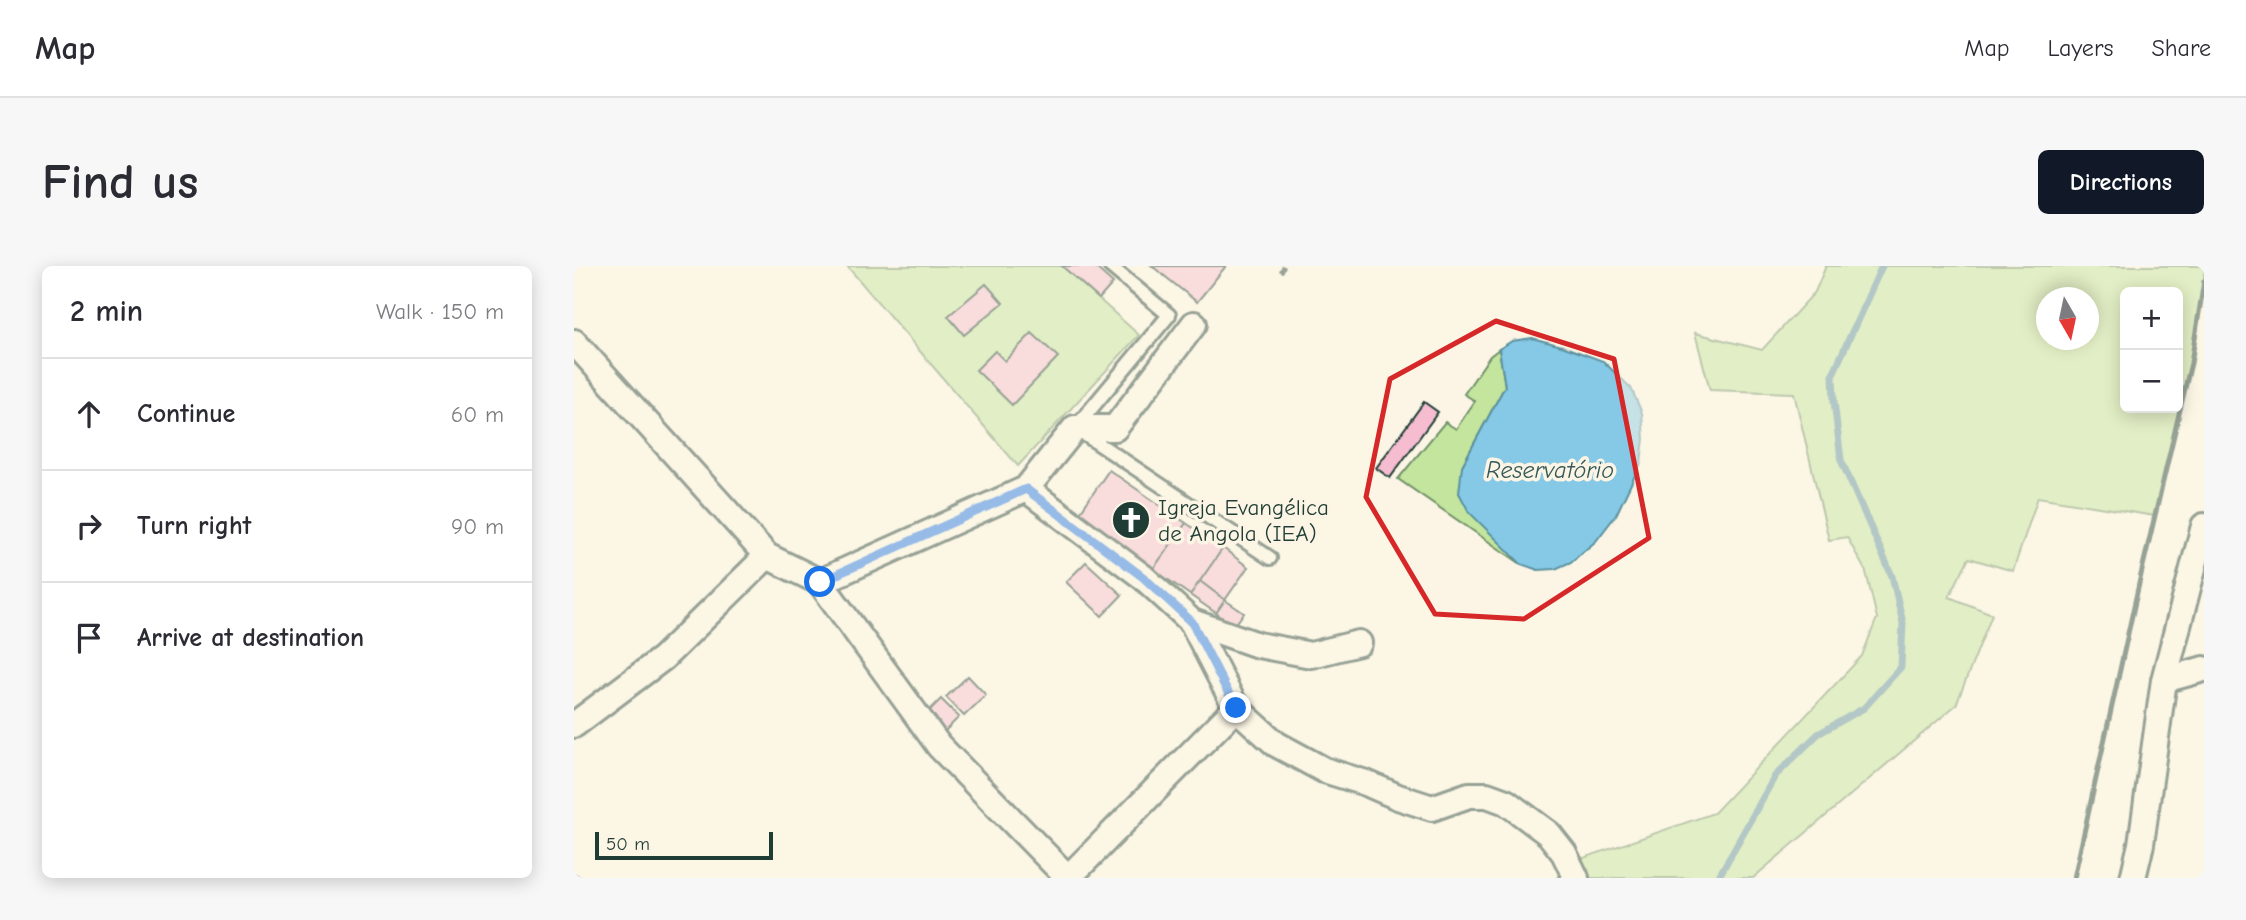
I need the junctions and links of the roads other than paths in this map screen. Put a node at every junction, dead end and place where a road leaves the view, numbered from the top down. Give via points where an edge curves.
1 (1110, 266) edge
2 (1194, 324) dead end
3 (574, 342) edge
4 (1075, 428) junction
5 (1026, 489) junction
6 (2204, 526) edge
7 (767, 556) junction
8 (1270, 558) dead end
9 (820, 582) junction
10 (1192, 622) junction
11 (1359, 643) dead end
12 (2204, 669) edge
13 (2164, 680) junction
14 (1236, 708) junction
15 (574, 725) edge
16 (1068, 878) edge
17 (1576, 878) edge
18 (2133, 878) edge

1 - 4 lane via 1168,315
2 - 4 street via 1115,428
3 - 7 street
4 - 5 street
4 - 8 lane
5 - 9 street
5 - 10 street via 1143,577
6 - 13 street
7 - 9 street
7 - 15 street via 663,658
9 - 16 street via 939,746
10 - 11 street via 1258,645 1311,654
10 - 14 street
12 - 13 street
13 - 18 street
14 - 16 street
14 - 17 street via 1276,744 1300,758 1398,797 1433,808 1469,795 1506,802 1549,834

